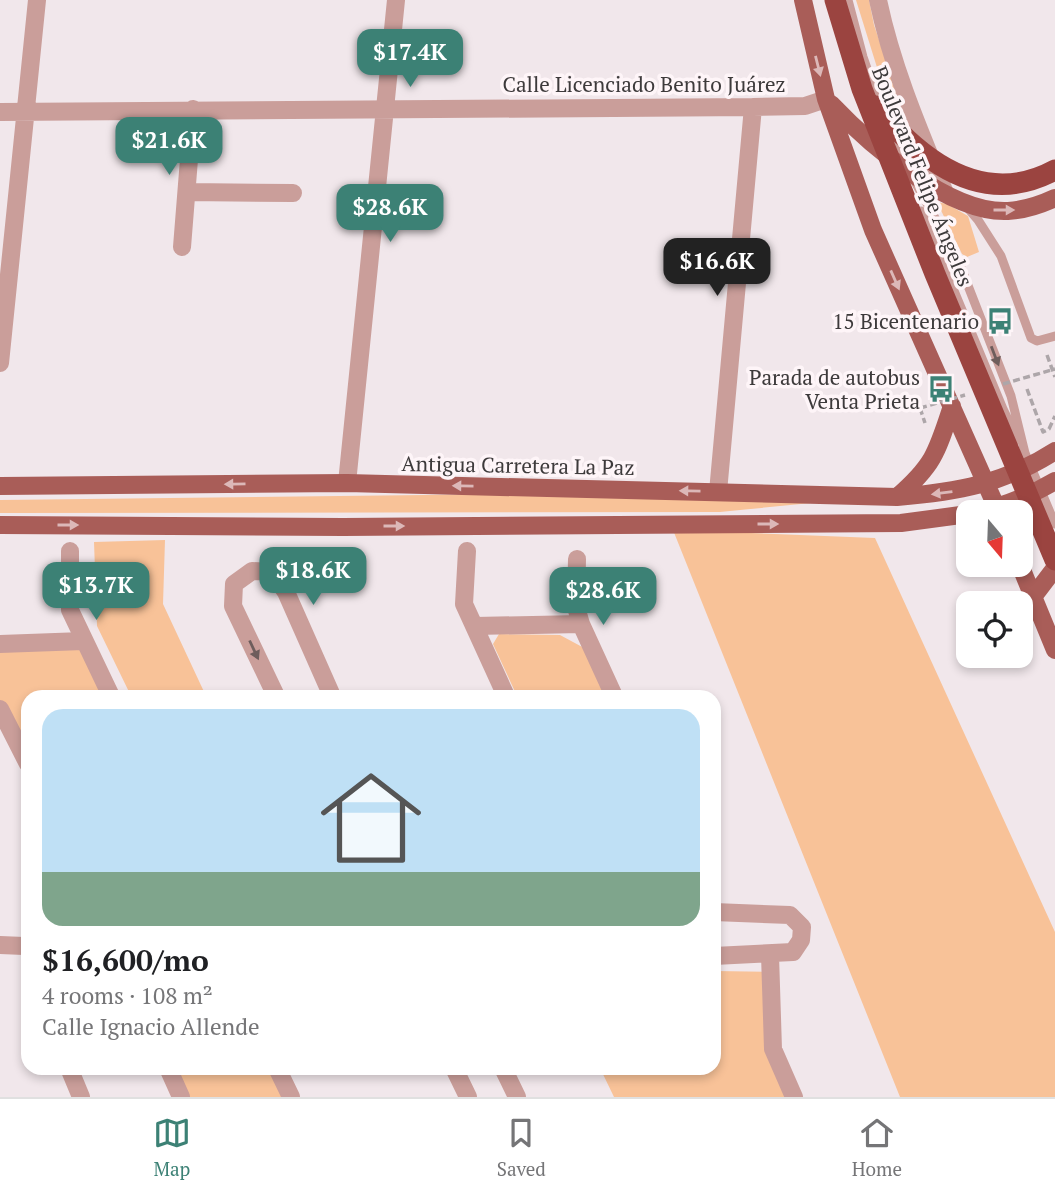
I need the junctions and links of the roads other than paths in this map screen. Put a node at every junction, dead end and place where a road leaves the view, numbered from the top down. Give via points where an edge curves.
1 (37, 0) edge
2 (396, 0) edge
3 (803, 0) edge
4 (835, 0) edge
5 (848, 0) edge
6 (878, 0) edge
7 (862, 89) junction
8 (826, 99) junction
9 (753, 107) junction
10 (193, 109) junction
11 (384, 109) junction
12 (0, 112) edge
13 (26, 112) junction
14 (906, 169) junction
15 (1055, 170) edge
16 (187, 192) junction
17 (293, 193) dead end
18 (953, 196) junction
19 (1055, 198) edge
20 (182, 247) dead end
21 (1055, 336) edge
22 (0, 363) edge
23 (952, 406) junction
24 (1055, 451) edge
25 (1028, 460) junction
26 (346, 483) junction
27 (986, 483) junction
28 (1048, 485) edge
29 (0, 486) edge
30 (718, 492) junction
31 (897, 497) junction
32 (994, 500) edge
33 (1018, 500) edge
34 (956, 515) edge
35 (1055, 524) edge
36 (0, 525) edge
37 (70, 551) dead end
38 (467, 551) dead end
39 (578, 559) dead end
40 (1055, 561) edge
41 (1055, 568) edge
42 (1033, 597) joint
43 (581, 624) junction
44 (475, 626) junction
45 (83, 641) junction
46 (0, 644) edge
47 (1055, 650) edge
48 (108, 690) edge
49 (273, 690) edge
50 (329, 690) edge
51 (503, 690) edge
52 (611, 690) edge
53 (0, 709) edge
54 (21, 750) edge
55 (721, 912) edge
56 (0, 945) edge
57 (21, 947) edge
58 (770, 955) junction
59 (721, 956) edge
60 (72, 1075) edge
61 (171, 1075) edge
62 (280, 1075) edge
63 (457, 1075) edge
64 (506, 1075) edge
65 (80, 1097) edge
66 (181, 1097) edge
67 (291, 1097) edge
68 (467, 1097) edge
69 (517, 1097) edge
70 (794, 1097) edge

1 - 13 street
2 - 11 street
3 -> 8 main road
4 - 7 highway, Boulevard Felipe Ángeles, bridge
5 - 14 lane via 887,128
6 - 18 street via 911,108
7 - 15 highway, bridge via 899,134 950,173 1008,184
7 - 40 highway, Boulevard Felipe Ángeles, bridge
8 - 9 street, Calle Licenciado Benito Juárez via 806,106
8 - 14 main road
8 -> 23 main road via 873,230
9 - 11 street, Calle Licenciado Benito Juárez
9 - 30 street
10 - 11 street, Calle Licenciado Benito Juárez
10 - 13 street, Calle Licenciado Benito Juárez
10 - 16 street
11 - 26 street
12 - 13 street, Calle Licenciado Benito Juárez
13 - 22 street
14 - 18 main road
14 -> 25 lane via 1003,410
16 - 17 street
16 - 20 street
18 -> 19 main road via 985,209 1007,211
18 - 21 lane via 978,220 1000,256 1031,338
23 - 27 main road
23 - 31 main road via 932,461
24 - 25 main road, Antigua Carretera La Paz
25 - 27 main road, Antigua Carretera La Paz
25 - 28 lane
26 -> 29 main road, Antigua Carretera La Paz
30 -> 26 main road, Antigua Carretera La Paz
27 -> 31 main road, Antigua Carretera La Paz via 948,493
27 - 32 main road
28 - 33 main road
28 - 35 lane
30 - 31 main road, Antigua Carretera La Paz
36 -> 34 main road via 887,523
37 - 45 street via 70,610
38 - 44 street via 464,604
39 - 43 street via 576,607
41 - 42 main road
42 - 47 main road
43 - 44 street
43 - 52 street
44 - 51 street
45 - 46 street
45 - 48 street
50 -> 49 street via 286,592 272,572 252,570 234,584 233,606
53 - 54 street
55 - 58 street via 790,915 802,927 801,940 793,952
56 - 57 street
58 - 59 street
58 - 70 street via 772,1049
60 - 65 street
61 - 66 street
62 - 67 street
63 - 68 street
64 - 69 street

